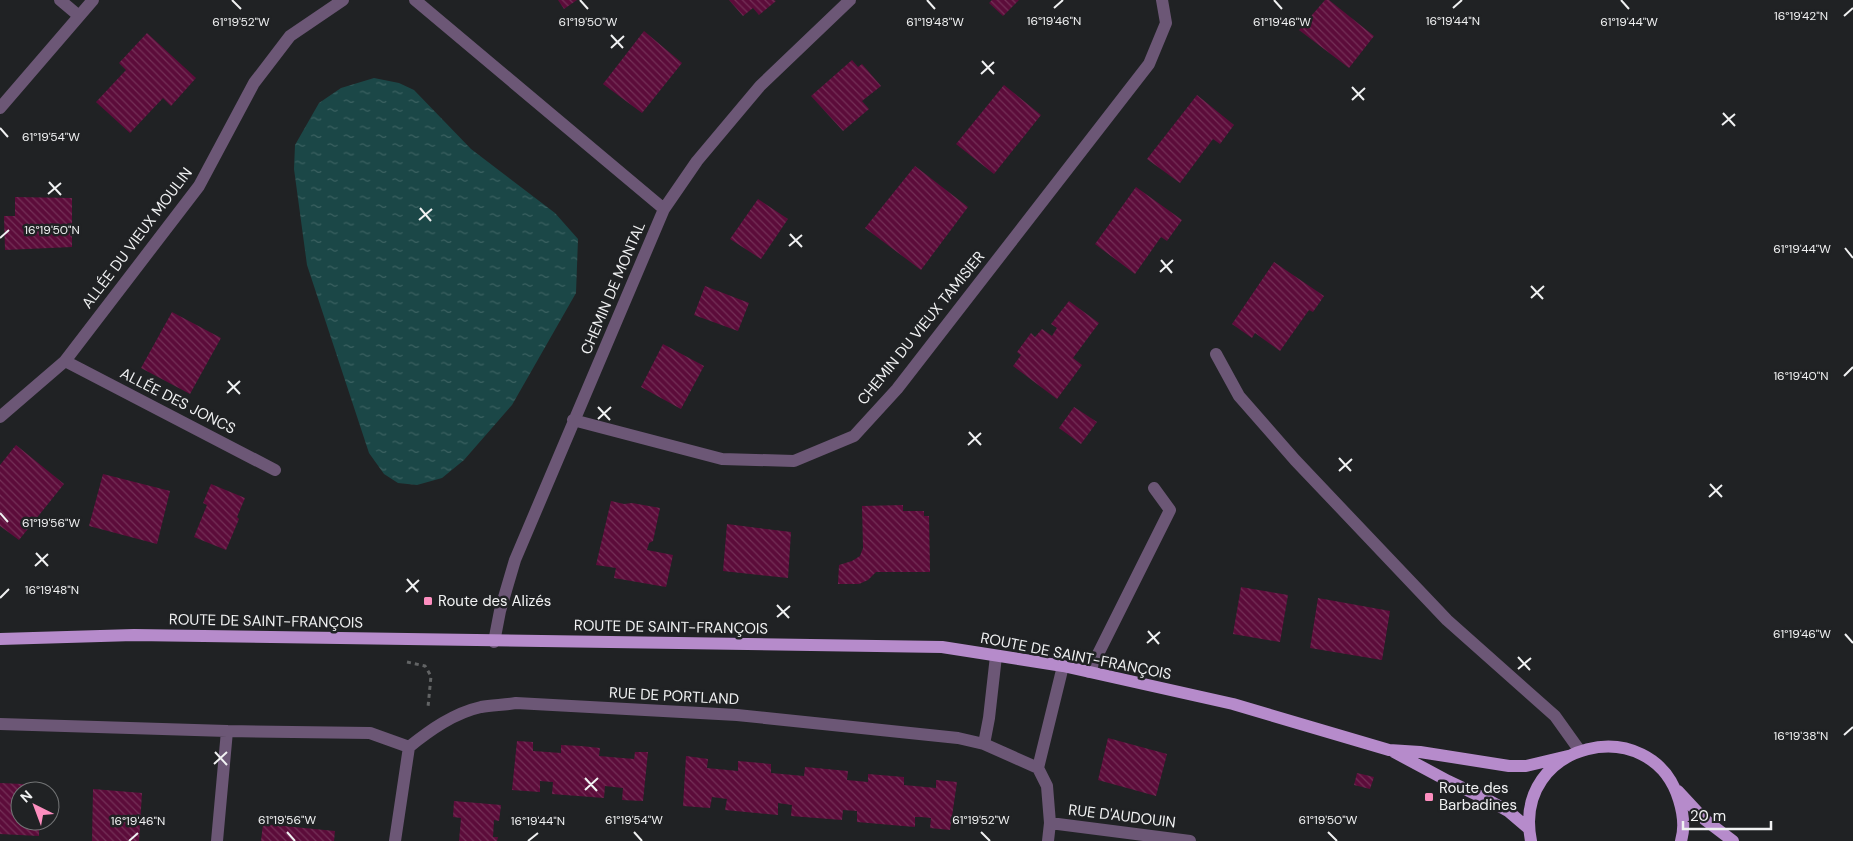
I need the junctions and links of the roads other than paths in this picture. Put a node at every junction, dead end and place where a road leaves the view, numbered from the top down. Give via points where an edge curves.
1 (60, 0) edge
2 (93, 0) edge
3 (343, 0) edge
4 (415, 0) edge
5 (850, 0) edge
6 (1162, 0) edge
7 (79, 16) junction
8 (0, 108) edge
9 (664, 209) junction
10 (1216, 354) dead end
11 (65, 361) junction
12 (0, 417) edge
13 (573, 420) junction
14 (275, 470) dead end
15 (1154, 488) dead end
16 (0, 639) edge
17 (494, 642) junction
18 (996, 656) junction
19 (1063, 666) junction
20 (1089, 672) junction
21 (0, 724) edge
22 (227, 731) junction
23 (984, 744) junction
24 (408, 747) junction
25 (1389, 750) junction
26 (1580, 751) junction
27 (1568, 756) junction
28 (1038, 768) junction
29 (1676, 789) junction
30 (1050, 823) junction
31 (1530, 835) edge
32 (218, 841) edge
33 (395, 841) edge
34 (1048, 841) edge
35 (1190, 841) edge
36 (1681, 841) edge
37 (1733, 841) edge

1 - 7 street
2 - 7 street
3 - 11 street, ALLÉE DU VIEUX MOULIN via 290,36 254,83 199,186
4 - 9 street
5 - 9 street, CHEMIN DE MONTAL via 760,86 697,161
6 - 13 street, CHEMIN DU VIEUX TAMISIER via 1166,23 1150,64 897,389 854,436 794,461 722,459
7 - 8 street
9 - 13 street, CHEMIN DE MONTAL
10 - 26 street via 1238,396 1295,460 1447,620 1555,716
11 - 12 street, ALLÉE DU VIEUX MOULIN
11 - 14 street, ALLÉE DES JONCS
13 - 17 street, CHEMIN DE MONTAL via 515,560
15 - 20 street via 1170,510
16 - 17 main road, ROUTE DE SAINT-FRANÇOIS via 134,635
17 - 18 main road, ROUTE DE SAINT-FRANÇOIS via 896,646 942,648
18 - 19 main road, ROUTE DE SAINT-FRANÇOIS
18 - 23 street
19 - 20 main road, ROUTE DE SAINT-FRANÇOIS
19 - 28 street
20 - 25 main road, ROUTE DE SAINT-FRANÇOIS via 1233,704
21 - 22 street
22 - 24 street via 370,733
22 - 32 street
23 - 24 street, RUE DE PORTLAND via 958,738 737,715 516,703 480,707 448,719
23 - 28 street, RUE DE PORTLAND
24 - 33 street
25 - 27 main road, ROUTE DE SAINT-FRANÇOIS via 1509,766 1526,766
25 - 31 main road, ROUTE DE SAINT-FRANÇOIS via 1508,811
26 - 27 main road
26 - 29 main road via 1617,746 1641,754 1661,769
27 - 31 main road via 1542,779 1534,794
28 - 30 street via 1047,786
29 - 36 main road via 1683,812
29 - 37 main road via 1704,819
30 - 34 street
30 - 35 street, RUE D'AUDOUIN

